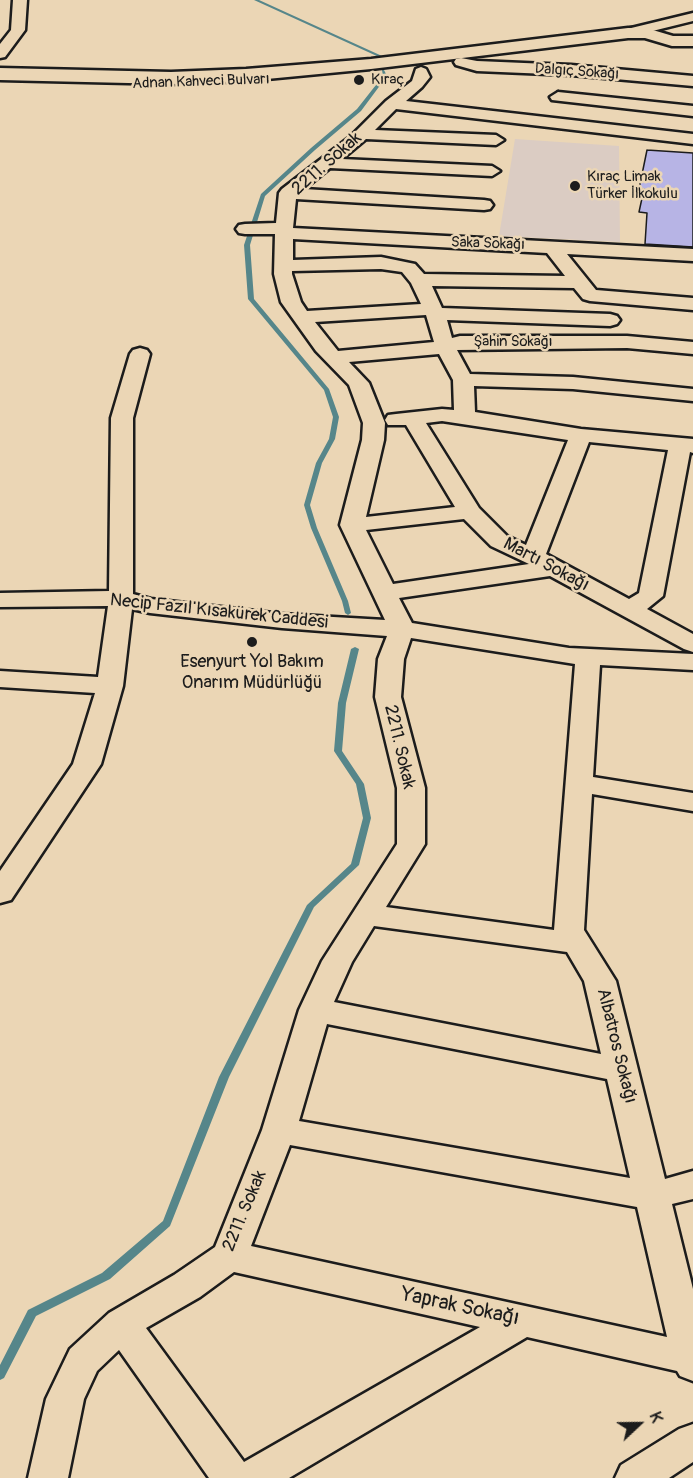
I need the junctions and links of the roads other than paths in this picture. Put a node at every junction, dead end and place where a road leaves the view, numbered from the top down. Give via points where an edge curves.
1 (20, 0) edge
2 (693, 19) edge
3 (621, 38) junction
4 (660, 41) junction
5 (693, 41) edge
6 (693, 48) edge
7 (0, 54) edge
8 (461, 62) junction
9 (413, 66) junction
10 (571, 70) junction
11 (0, 74) edge
12 (693, 81) edge
13 (0, 83) edge
14 (558, 97) junction
15 (392, 104) junction
16 (693, 111) edge
17 (504, 119) junction
18 (544, 123) junction
19 (362, 134) junction
20 (693, 139) edge
21 (496, 140) junction
22 (325, 163) junction
23 (488, 188) junction
24 (288, 193) junction
25 (245, 229) dead end
26 (279, 230) junction
27 (483, 244) junction
28 (552, 247) junction
29 (693, 255) edge
30 (284, 266) junction
31 (419, 280) junction
32 (585, 288) junction
33 (693, 304) edge
34 (434, 311) junction
35 (300, 317) junction
36 (610, 320) junction
37 (627, 342) junction
38 (445, 347) junction
39 (693, 348) edge
40 (141, 354) dead end
41 (334, 357) junction
42 (463, 380) junction
43 (693, 395) edge
44 (465, 417) junction
45 (413, 419) junction
46 (374, 423) junction
47 (581, 435) junction
48 (686, 446) edge
49 (470, 512) junction
50 (352, 525) junction
51 (544, 563) junction
52 (383, 593) junction
53 (121, 598) junction
54 (0, 600) edge
55 (630, 609) junction
56 (402, 629) junction
57 (693, 644) edge
58 (588, 657) junction
59 (693, 662) edge
60 (0, 679) edge
61 (110, 686) junction
62 (579, 783) junction
63 (693, 802) edge
64 (0, 893) edge
65 (366, 915) junction
66 (577, 943) junction
67 (315, 1010) junction
68 (621, 1070) junction
69 (279, 1130) junction
70 (693, 1185) edge
71 (652, 1196) junction
72 (229, 1256) junction
73 (523, 1321) junction
74 (122, 1324) junction
75 (692, 1362) edge
76 (693, 1441) edge
77 (48, 1478) edge
78 (232, 1478) edge
79 (253, 1478) edge
80 (635, 1478) edge

1 - 7 street via 18,30
2 - 3 street
2 - 4 street via 662,33
3 - 4 main road via 634,49
3 - 8 main road, Adnan Kahveci Bulvarı
3 - 9 main road via 529,44
4 - 5 main road
4 - 6 main road
8 - 9 main road, Adnan Kahveci Bulvarı
8 - 10 street, Dalgıç Sokağı
9 - 11 main road via 171,78
9 - 13 main road, Adnan Kahveci Bulvarı via 208,83
9 - 15 street, 2211. Sokak via 422,77
10 - 12 street, Dalgıç Sokağı
10 - 14 street
14 - 16 street
14 - 18 street
15 - 17 street
15 - 19 street, 2211. Sokak
17 - 18 street
17 - 21 street
18 - 20 street
19 - 21 street
19 - 22 street, 2211. Sokak
21 - 23 street
22 - 23 street
22 - 24 street, 2211. Sokak
23 - 24 street
23 - 27 street
24 - 26 street, 2211. Sokak
25 - 26 street, Saka Sokağı
26 - 27 street, Saka Sokağı
26 - 30 street, 2211. Sokak
27 - 28 street, Saka Sokağı
28 - 29 street, Saka Sokağı
28 - 32 street
30 - 31 street via 381,263 408,268
30 - 35 street, 2211. Sokak via 291,302
31 - 32 street
31 - 34 street
32 - 33 street
32 - 36 street
34 - 35 street
34 - 36 street
34 - 38 street
35 - 41 street, 2211. Sokak
36 - 37 street
37 - 38 street, Şahin Sokağı via 460,342
37 - 39 street, Şahin Sokağı
38 - 41 street, Şahin Sokağı
38 - 42 street
40 - 53 street via 122,418
41 - 46 street, 2211. Sokak via 359,382
42 - 43 street via 573,383
42 - 44 street
44 - 45 street
44 - 47 street
45 - 46 street
45 - 49 street, Martı Sokağı
46 - 50 street, 2211. Sokak
47 - 48 street
47 - 51 street
48 - 55 street via 651,596
49 - 50 street
49 - 51 street, Martı Sokağı via 500,541
50 - 52 street
51 - 52 street
51 - 55 street, Martı Sokağı
52 - 56 street
53 - 54 street, Necip Fazıl Kısakürek Caddesi
53 - 56 street, Necip Fazıl Kısakürek Caddesi via 150,606 282,621
53 - 61 street
55 - 57 street, Martı Sokağı
56 - 58 street, Necip Fazıl Kısakürek Caddesi
56 - 65 street, 2211. Sokak via 391,659 388,697 411,788 411,844
58 - 59 street, Necip Fazıl Kısakürek Caddesi
58 - 62 street, Albatros Sokağı
60 - 61 street
61 - 64 street via 87,764
62 - 63 street
62 - 66 street, Albatros Sokağı via 569,930
65 - 66 street
65 - 67 street, 2211. Sokak via 337,961
66 - 68 street, Albatros Sokağı via 600,981
67 - 68 street
67 - 69 street, 2211. Sokak
68 - 71 street, Albatros Sokağı
69 - 71 street
69 - 72 street, 2211. Sokak
70 - 71 street
71 - 75 street, Albatros Sokağı
72 - 73 street, Yaprak Sokağı
72 - 74 street, 2211. Sokak
73 - 75 street, Yaprak Sokağı
73 - 79 street
74 - 77 street, 2211. Sokak via 82,1360 65,1399
74 - 78 street
76 - 80 street

